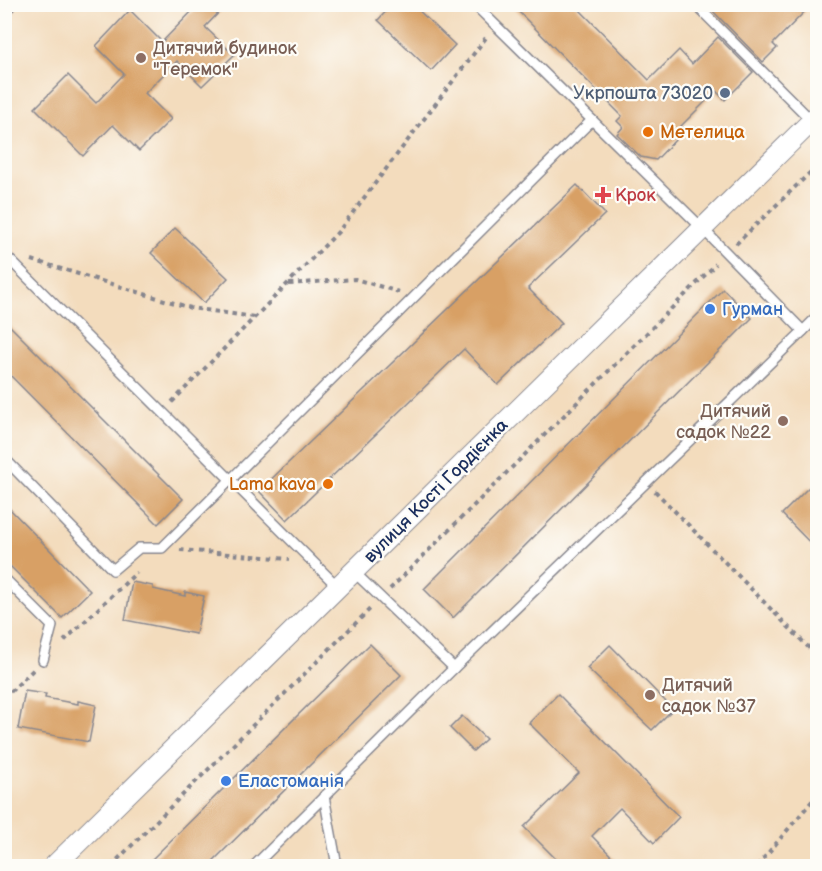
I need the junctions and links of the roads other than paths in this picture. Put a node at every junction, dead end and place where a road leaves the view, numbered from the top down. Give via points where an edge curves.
1 (474, 4) edge
2 (695, 4) edge
3 (815, 118) edge
4 (592, 120) junction
5 (703, 229) junction
6 (4, 254) edge
7 (818, 316) edge
8 (803, 331) junction
9 (4, 458) edge
10 (231, 480) junction
11 (354, 572) junction
12 (4, 578) edge
13 (339, 587) junction
14 (43, 660) road end
15 (454, 668) junction
16 (324, 796) junction
17 (54, 867) edge
18 (254, 867) edge
19 (337, 867) edge

1 - 4 lane
2 - 3 lane
3 - 5 street, вулиця Кості Гордієнка
4 - 5 lane
4 - 10 lane
5 - 8 lane
5 - 11 street, вулиця Кості Гордієнка
6 - 10 lane
7 - 8 lane
8 - 15 lane
9 - 10 lane via 113,570 139,548 162,548
10 - 13 lane
11 - 13 street, вулиця Кості Гордієнка
11 - 15 lane
12 - 14 lane via 52,626
13 - 17 street, вулиця Кості Гордієнка
15 - 16 lane
16 - 18 lane
16 - 19 lane

